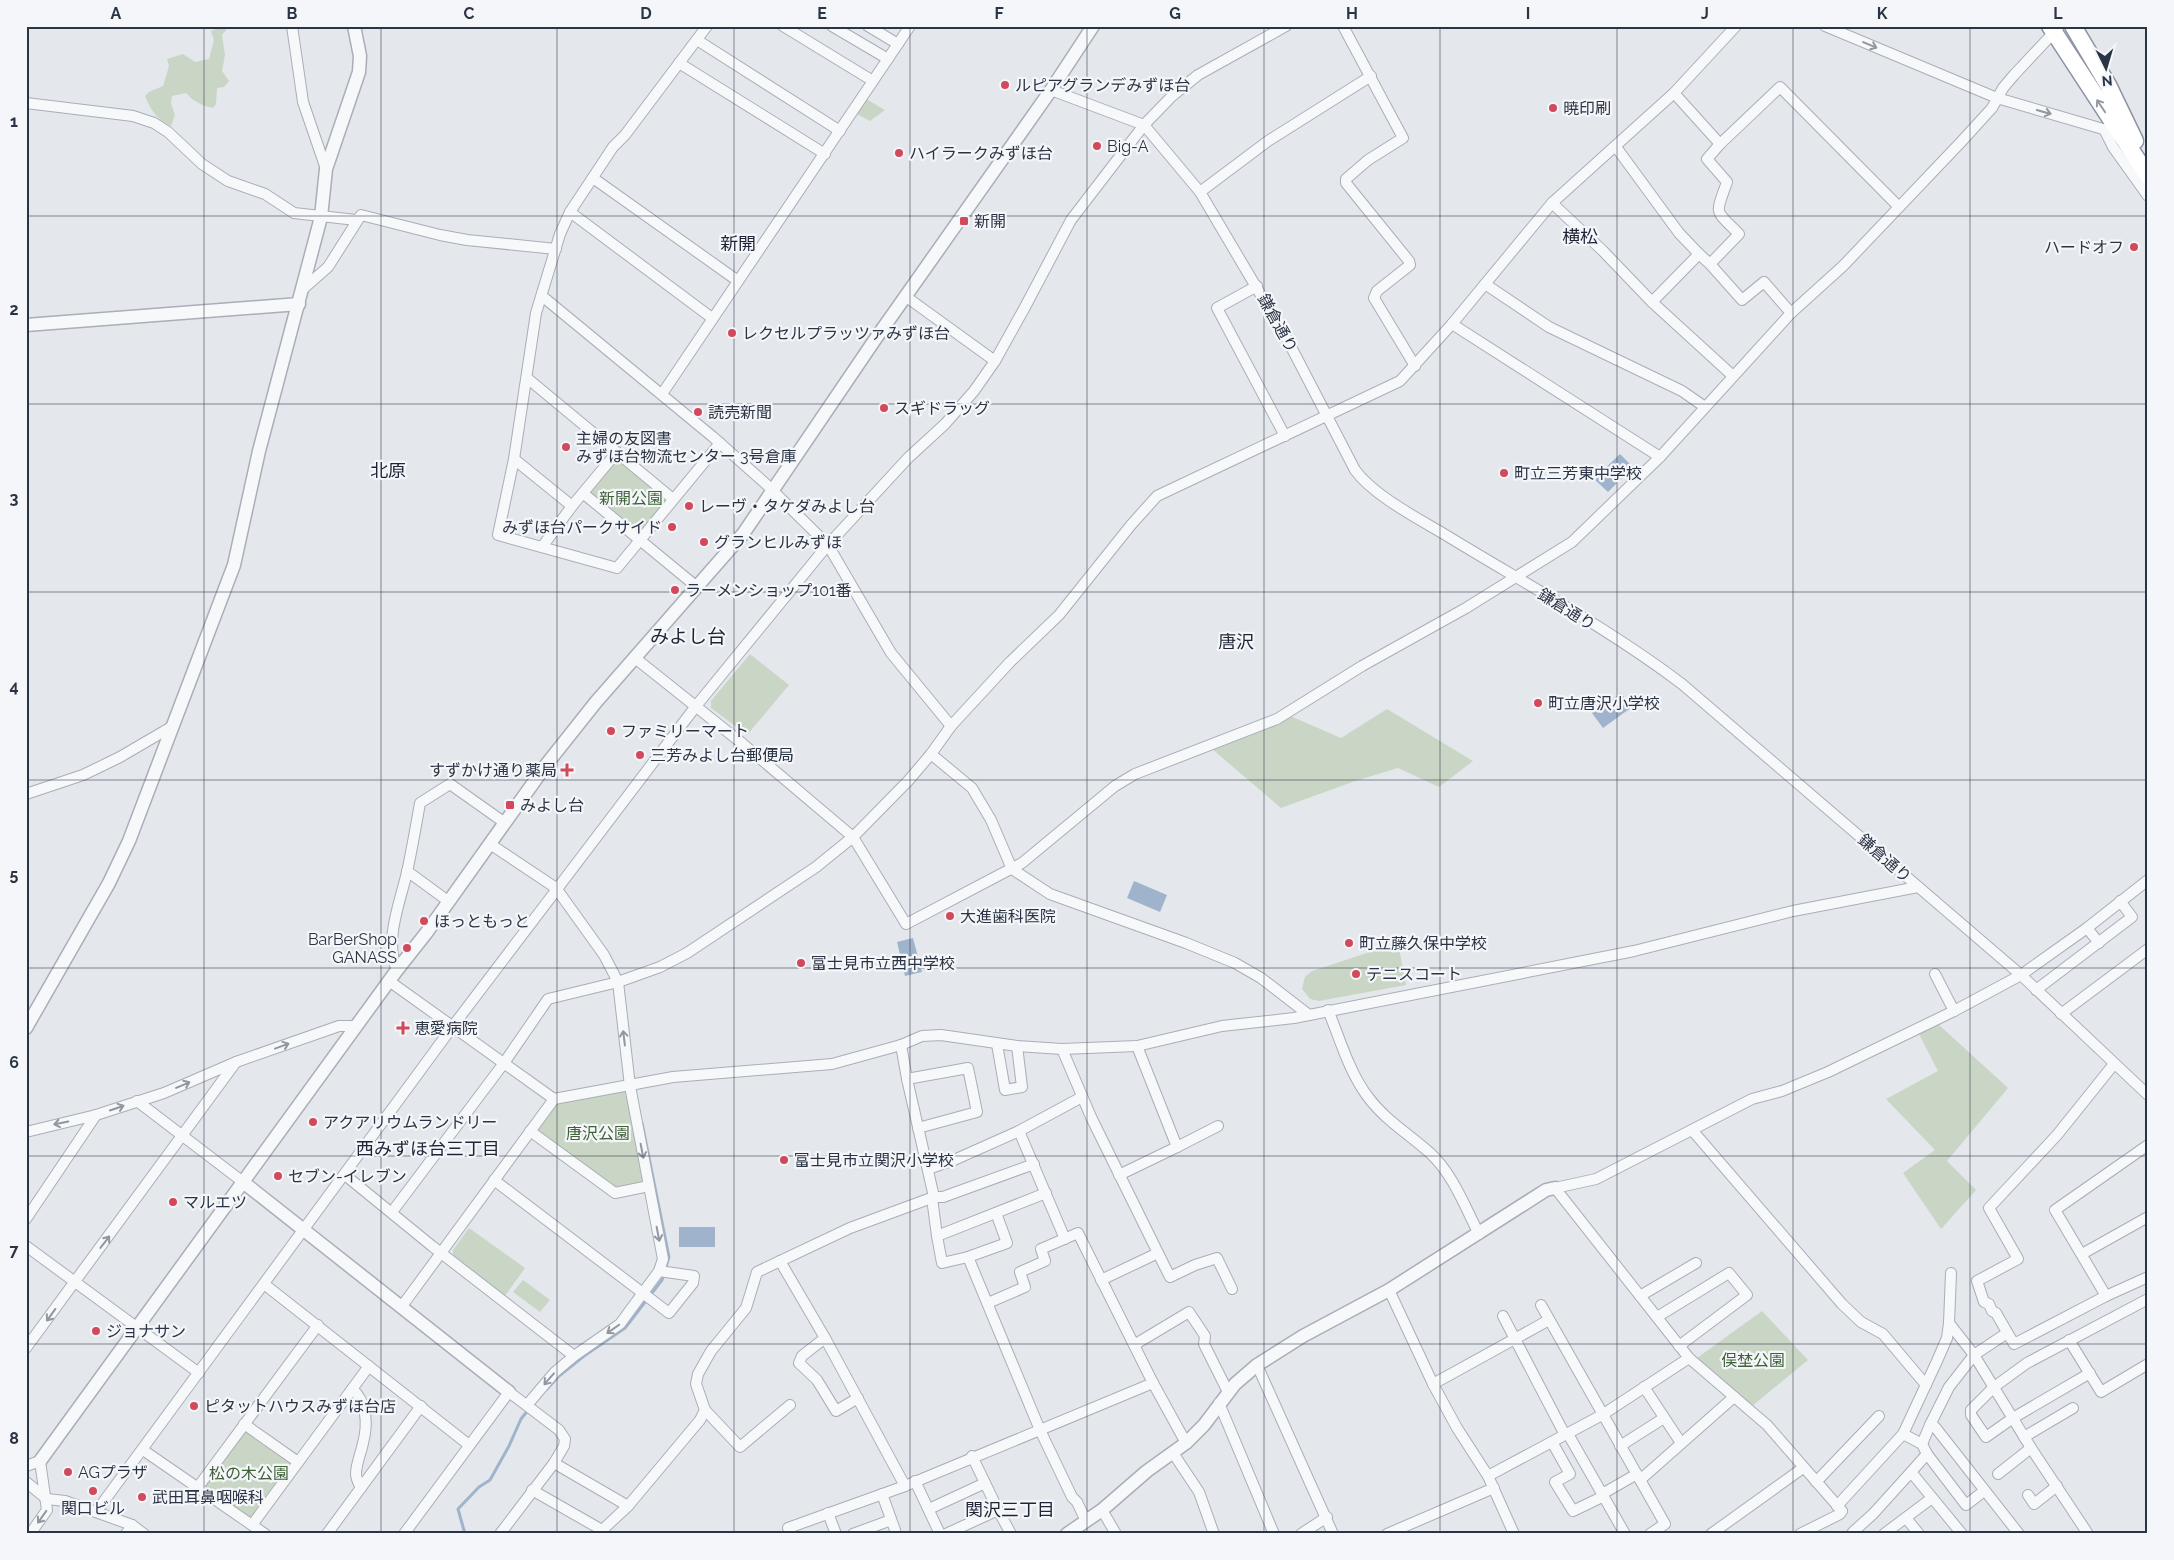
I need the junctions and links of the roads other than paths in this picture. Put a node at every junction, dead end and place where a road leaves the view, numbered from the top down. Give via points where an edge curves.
1 (292, 26) edge
2 (354, 26) edge
3 (707, 26) edge
4 (782, 26) edge
5 (832, 26) edge
6 (868, 26) edge
7 (910, 26) edge
8 (1093, 26) edge
9 (1286, 26) edge
10 (1343, 26) edge
11 (1736, 26) edge
12 (1825, 26) edge
13 (2073, 26) edge
14 (2055, 28) edge
15 (697, 40) junction
16 (898, 44) junction
17 (888, 59) junction
18 (679, 63) junction
19 (1371, 76) junction
20 (872, 81) junction
21 (1051, 90) junction
22 (1674, 94) junction
23 (1997, 98) junction
24 (26, 103) edge
25 (1144, 125) junction
26 (840, 131) junction
27 (2112, 132) junction
28 (1720, 144) junction
29 (1616, 146) junction
30 (825, 154) junction
31 (2148, 168) edge
32 (326, 169) junction
33 (2148, 176) edge
34 (593, 178) junction
35 (1200, 192) junction
36 (2148, 196) edge
37 (1552, 203) junction
38 (1899, 207) junction
39 (570, 212) junction
40 (321, 217) junction
41 (356, 220) junction
42 (556, 248) junction
43 (1699, 254) junction
44 (1710, 264) junction
45 (738, 281) junction
46 (1485, 284) junction
47 (1257, 286) junction
48 (303, 289) junction
49 (542, 296) junction
50 (905, 296) junction
51 (1652, 302) junction
52 (299, 304) junction
53 (1791, 313) junction
54 (712, 318) junction
55 (1452, 324) junction
56 (26, 325) edge
57 (994, 361) junction
58 (1415, 366) junction
59 (1733, 376) junction
60 (527, 378) junction
61 (662, 394) junction
62 (1705, 407) junction
63 (1327, 417) junction
64 (1286, 436) junction
65 (720, 443) junction
66 (617, 452) junction
67 (1660, 457) junction
68 (514, 459) junction
69 (773, 491) junction
70 (584, 494) junction
71 (674, 499) junction
72 (572, 506) junction
73 (640, 539) junction
74 (828, 545) junction
75 (542, 547) junction
76 (1516, 577) junction
77 (697, 587) junction
78 (636, 658) junction
79 (696, 706) junction
80 (173, 726) junction
81 (952, 726) junction
82 (931, 754) junction
83 (26, 794) edge
84 (505, 823) junction
85 (854, 837) junction
86 (490, 844) junction
87 (1012, 869) junction
88 (407, 871) junction
89 (2148, 880) edge
90 (1918, 887) junction
91 (556, 888) junction
92 (448, 901) junction
93 (2120, 901) junction
94 (2087, 928) junction
95 (2099, 943) junction
96 (2148, 949) edge
97 (1934, 974) dead end
98 (2021, 975) junction
99 (393, 976) junction
100 (618, 982) junction
101 (2036, 990) junction
102 (1328, 1010) junction
103 (1954, 1011) junction
104 (2061, 1014) junction
105 (1308, 1015) junction
106 (356, 1026) junction
107 (453, 1026) junction
108 (26, 1028) edge
109 (997, 1044) junction
110 (901, 1045) junction
111 (1016, 1046) junction
112 (1137, 1046) junction
113 (1062, 1049) junction
114 (236, 1062) junction
115 (504, 1063) junction
116 (2114, 1064) junction
117 (907, 1079) junction
118 (630, 1086) junction
119 (2148, 1094) edge
120 (1082, 1097) junction
121 (554, 1100) junction
122 (138, 1102) junction
123 (96, 1115) junction
124 (1218, 1126) dead end
125 (918, 1128) junction
126 (1692, 1130) junction
127 (530, 1131) junction
128 (1019, 1131) junction
129 (26, 1132) edge
130 (182, 1134) junction
131 (2148, 1145) edge
132 (1177, 1147) junction
133 (1034, 1164) junction
134 (928, 1169) junction
135 (345, 1175) junction
136 (1120, 1175) junction
137 (494, 1180) junction
138 (243, 1182) junction
139 (649, 1186) junction
140 (1555, 1188) junction
141 (1046, 1193) junction
142 (933, 1198) junction
143 (392, 1212) junction
144 (996, 1213) junction
145 (2148, 1217) edge
146 (26, 1219) edge
147 (304, 1229) junction
148 (1479, 1234) junction
149 (937, 1236) junction
150 (1065, 1239) junction
151 (26, 1246) edge
152 (442, 1252) junction
153 (1158, 1252) junction
154 (2082, 1254) junction
155 (968, 1257) junction
156 (780, 1261) junction
157 (1696, 1262) dead end
158 (664, 1272) junction
159 (1951, 1273) dead end
160 (2148, 1277) edge
161 (1101, 1280) junction
162 (75, 1281) junction
163 (264, 1284) junction
164 (1232, 1289) dead end
165 (1389, 1290) junction
166 (1640, 1296) junction
167 (2106, 1296) junction
168 (647, 1297) junction
169 (2148, 1299) edge
170 (988, 1303) junction
171 (1541, 1305) dead end
172 (402, 1306) junction
173 (1503, 1316) dead end
174 (1657, 1317) junction
175 (1549, 1320) junction
176 (1950, 1323) junction
177 (318, 1325) junction
178 (136, 1327) junction
179 (2007, 1333) junction
180 (825, 1338) junction
181 (1515, 1339) junction
182 (2069, 1340) junction
183 (1134, 1345) junction
184 (1679, 1346) junction
185 (26, 1348) edge
186 (1974, 1355) junction
187 (574, 1356) junction
188 (1689, 1358) junction
189 (1257, 1364) junction
190 (2148, 1364) edge
191 (369, 1366) junction
192 (199, 1373) junction
193 (2090, 1374) junction
194 (1153, 1383) junction
195 (1432, 1384) junction
196 (1926, 1385) junction
197 (1644, 1387) junction
198 (1994, 1387) junction
199 (352, 1389) junction
200 (509, 1392) junction
201 (1228, 1392) junction
202 (858, 1398) junction
203 (1734, 1398) junction
204 (1219, 1403) junction
205 (790, 1404) dead end
206 (421, 1406) junction
207 (530, 1407) junction
208 (2073, 1408) dead end
209 (705, 1410) junction
210 (1602, 1414) junction
211 (1879, 1416) dead end
212 (1664, 1418) junction
213 (2013, 1418) junction
214 (244, 1424) junction
215 (1930, 1425) junction
216 (1040, 1430) junction
217 (1566, 1434) junction
218 (1903, 1434) junction
219 (2024, 1437) junction
220 (1552, 1442) junction
221 (1186, 1443) junction
222 (1681, 1443) junction
223 (1922, 1444) junction
224 (469, 1445) junction
225 (1620, 1446) junction
226 (2031, 1448) junction
227 (143, 1450) junction
228 (1174, 1453) junction
229 (1927, 1454) junction
230 (972, 1456) junction
231 (40, 1461) junction
232 (298, 1462) junction
233 (554, 1464) junction
234 (26, 1466) edge
235 (1803, 1468) junction
236 (1911, 1472) junction
237 (1998, 1474) dead end
238 (1488, 1476) junction
239 (1638, 1477) junction
240 (915, 1481) junction
241 (26, 1482) edge
242 (1816, 1482) junction
243 (985, 1483) junction
244 (905, 1486) junction
245 (2056, 1486) junction
246 (198, 1487) junction
247 (361, 1488) junction
248 (1494, 1488) junction
249 (532, 1490) junction
250 (1984, 1491) junction
251 (882, 1494) junction
252 (1603, 1495) junction
253 (2028, 1495) dead end
254 (1932, 1498) junction
255 (47, 1500) junction
256 (628, 1506) junction
257 (1837, 1506) junction
258 (929, 1509) junction
259 (998, 1510) junction
260 (1102, 1510) junction
261 (96, 1512) junction
262 (828, 1514) junction
263 (1327, 1517) junction
264 (1906, 1518) junction
265 (891, 1520) junction
266 (1086, 1521) junction
267 (252, 1525) junction
268 (129, 1530) edge
269 (895, 1530) dead end
270 (600, 1532) edge
271 (1719, 1532) edge
272 (30, 1534) edge
273 (144, 1534) edge
274 (265, 1534) edge
275 (327, 1534) edge
276 (404, 1534) edge
277 (500, 1534) edge
278 (790, 1534) edge
279 (836, 1534) edge
280 (853, 1534) edge
281 (940, 1534) edge
282 (946, 1534) edge
283 (1011, 1534) edge
284 (1067, 1534) edge
285 (1116, 1534) edge
286 (1214, 1534) edge
287 (1274, 1534) edge
288 (1300, 1534) edge
289 (1333, 1534) edge
290 (1387, 1534) edge
291 (1514, 1534) edge
292 (1625, 1534) edge
293 (1650, 1534) edge
294 (1800, 1534) edge
295 (1854, 1534) edge
296 (1884, 1534) edge
297 (1919, 1534) edge
298 (1962, 1534) edge
299 (2019, 1534) edge
300 (2088, 1534) edge

1 - 32 street via 303,102
2 - 32 street via 360,56 359,72
3 - 15 street
4 - 20 street
5 - 17 street
6 - 16 street
7 - 16 street
8 - 21 street
9 - 25 street via 1198,75
10 - 19 street
11 - 22 street
12 -> 23 street
13 - 31 highway via 2108,84
14 - 23 street
27 -> 14 highway
15 - 18 street
15 - 26 street
16 - 17 street
17 - 20 street
18 - 30 street
18 - 34 street via 613,147
19 - 35 street via 1268,142
19 - 58 street via 1403,138 1368,160 1346,179 1346,183 1409,261 1410,265 1376,291 1374,298
20 - 26 street
21 - 25 street, 鎌倉通り
21 - 50 street
22 - 28 street
22 - 29 street
23 -> 27 street
23 - 38 street via 1992,108
24 - 40 street via 133,116 154,123 202,164 228,181 265,194 294,213
25 - 35 street, 鎌倉通り
25 - 57 street via 1071,220
26 - 30 street
27 - 33 highway
27 - 36 street via 2113,147
28 - 38 street via 1780,87
28 - 44 street via 1707,160 1728,182 1717,208 1739,234
29 - 37 street
29 - 43 street
30 - 45 street
32 - 40 street
34 - 39 street
34 - 45 street
35 - 47 street, 鎌倉通り
37 - 46 street
37 - 51 street
38 - 53 street via 1820,289
39 - 42 street
39 - 54 street
40 - 41 street
40 - 48 street
41 - 42 street via 365,214 440,235
41 - 48 street via 328,267
42 - 49 street
43 - 44 street
43 - 51 street
44 - 53 street via 1742,300 1764,282
45 - 54 street
46 - 55 street
46 - 62 street via 1549,327 1682,391
47 - 63 street, 鎌倉通り
47 - 64 street via 1217,308
48 - 52 street
49 - 60 street via 536,313
49 - 61 street
50 - 57 street
50 - 69 street
51 - 59 street
52 - 56 street
52 - 80 street via 259,451 234,565
53 - 59 street
54 - 61 street
55 - 58 street
55 - 67 street
57 - 74 street via 974,391 945,424 908,458
58 - 63 street via 1400,381
59 - 62 street
60 - 66 street
60 - 68 street
61 - 65 street
62 - 67 street
63 - 64 street
63 - 76 street, 鎌倉通り via 1355,470 1366,482
64 - 81 street via 1157,496 1059,615 1010,662
65 - 69 street
65 - 71 street
66 - 70 street
66 - 71 street
67 - 76 street via 1572,542
68 - 72 street
68 - 75 street via 498,535
69 - 74 street
69 - 77 street via 743,534
70 - 72 street
70 - 73 street
71 - 73 street
72 - 75 street
73 - 75 street via 617,568
73 - 77 street
74 - 79 street
74 - 81 street via 891,653
76 - 87 street via 1277,719 1136,774 1115,786
76 - 90 street, 鎌倉通り via 1682,684
77 - 78 street
78 - 79 street
78 - 84 street via 596,702
79 - 85 street
79 - 91 street
80 - 83 street via 83,775
80 - 108 street via 109,884
81 - 82 street
82 - 85 street
82 - 87 street via 972,788 991,820
84 - 86 street
84 - 88 street via 450,784 420,804
85 - 87 street via 906,924
85 - 100 street via 816,867 710,939 660,967
86 - 91 street
86 - 92 street
87 - 105 street via 1050,894 1235,963 1262,978
88 - 92 street
88 - 99 street via 394,925
89 - 93 street
90 - 98 street, 鎌倉通り
90 - 102 street via 1793,911 1657,946
91 - 100 street via 604,955
91 - 107 street
92 - 99 street
93 - 94 street
93 - 95 street via 2132,917
94 - 95 street
94 - 98 street
95 - 101 street
96 - 104 street
97 - 103 street
98 - 101 street, 鎌倉通り
98 - 103 street
99 - 106 street
99 - 107 street
100 - 115 street via 548,999
118 -> 100 street
101 - 104 street, 鎌倉通り
102 - 105 street
102 - 148 street via 1367,1096 1382,1114 1442,1166
103 - 126 street via 1828,1072 1752,1100
104 - 116 street, 鎌倉通り
105 - 112 street via 1222,1026
114 -> 106 street via 339,1026
106 - 138 street
107 - 115 street
107 - 135 street
109 - 110 street via 941,1035 922,1036
109 - 111 street
109 - 111 street via 1005,1090 1022,1087
110 - 117 street
110 - 118 street via 832,1064 673,1077
111 - 113 street
112 - 113 street
112 - 132 street
113 - 120 street
122 -> 114 street
114 - 130 street
115 - 121 street
115 - 143 street
116 - 119 street, 鎌倉通り
116 - 179 street via 2058,1134 1989,1208 2018,1259 1977,1281 1984,1302 1996,1313
117 - 125 street
117 - 125 street via 968,1068 978,1112
118 - 121 street
118 -> 139 street
120 - 128 street
120 - 136 street
121 - 127 street
123 -> 122 street
122 - 130 street
123 -> 129 street
123 - 146 street
124 - 132 street
125 - 134 street
126 - 140 street via 1596,1178
126 - 196 street via 1842,1304 1861,1322 1883,1334
127 - 137 street
127 - 139 street via 615,1193
128 - 133 street
128 - 134 street
130 - 138 street
162 -> 130 street
131 - 154 street via 2055,1210
132 - 136 street
133 - 141 street
133 - 142 street via 943,1198
134 - 142 street
135 - 143 street
135 - 147 street
136 - 153 street
137 - 152 street
137 - 168 street
138 - 147 street
138 - 178 street
139 -> 158 street
140 - 148 street via 1546,1190
140 - 166 street
141 - 144 street
141 - 150 street
142 - 149 street
142 - 156 street via 850,1228
143 - 152 street
144 - 149 street
144 - 155 street via 1007,1243
145 - 154 street
147 - 163 street
147 - 172 street
148 - 165 street
149 - 155 street via 942,1263
150 - 161 street via 1078,1233
150 - 170 street via 1041,1249 1045,1261 1020,1272 1025,1287
151 - 162 street
152 - 172 street
152 - 187 street
153 - 161 street
153 - 164 street via 1170,1276 1217,1258
154 - 167 street
155 - 170 street
156 - 180 street
156 - 209 street via 757,1272 746,1308 711,1351 698,1374 696,1384
157 - 166 street
158 - 168 street
158 - 168 street via 694,1276 693,1283 668,1313
159 - 176 street
160 - 167 street
161 - 183 street
162 - 178 street
162 -> 185 street
163 - 177 street
163 - 192 street
165 - 189 street
165 - 195 street
166 - 174 street
167 - 179 street via 2014,1344
168 -> 187 street via 620,1324
169 - 182 street
170 - 216 street
171 - 175 street
172 - 200 street
173 - 181 street
174 - 184 street
174 - 184 street via 1729,1273 1747,1295
175 - 181 street
175 - 210 street
176 - 186 street
176 - 196 street
177 - 191 street
177 - 214 street
178 - 192 street
178 - 231 street
179 - 186 street
180 - 202 street
180 - 202 street via 802,1356 799,1363 817,1380 836,1411
181 - 195 street
181 - 217 street
182 - 193 street
182 - 198 street via 2027,1363
183 - 194 street
183 - 201 street via 1189,1312 1205,1336 1204,1344
184 - 188 street
186 - 198 street
186 - 215 street via 1949,1387
187 -> 207 street via 555,1372
188 - 197 street
188 - 203 street
189 - 201 street
189 - 263 street
190 - 193 street via 2101,1392
191 - 199 street
191 - 206 street
192 - 227 street
193 - 213 street
194 - 216 street
194 - 221 street
195 - 238 street
196 - 218 street
197 - 210 street
197 - 212 street
198 - 213 street
198 - 213 street via 1971,1410 1971,1415 1986,1437
199 - 232 street
199 - 247 street via 359,1394 366,1420 356,1472
200 - 207 street
200 - 224 street
201 - 204 street
202 - 244 street
203 - 222 street
203 - 235 street via 1767,1425
204 - 221 street
204 - 287 street
205 - 209 street via 740,1447
206 - 224 street
206 - 247 street
207 - 233 street via 559,1430 565,1439
208 - 219 street
209 - 256 street via 695,1427
210 - 217 street
210 - 225 street
211 - 242 street
212 - 222 street
212 - 225 street
213 - 219 street
214 - 232 street
214 - 246 street
215 - 223 street
215 - 250 street via 1935,1427
216 - 230 street
216 - 266 street
217 - 220 street
217 - 252 street
218 - 223 street
218 - 257 street
219 - 226 street
220 - 238 street
220 - 252 street via 1570,1474 1555,1482 1573,1511
221 - 228 street
222 - 239 street
223 - 229 street
224 - 276 street
225 - 239 street
226 - 237 street
226 - 245 street
227 - 246 street
227 - 261 street
228 - 260 street
228 - 286 street via 1198,1492
229 - 236 street
229 - 250 street via 1966,1505
230 - 240 street
230 - 243 street
231 - 234 street
231 - 255 street
232 - 267 street
233 - 249 street
233 - 256 street
235 - 242 street
235 - 271 street
236 - 254 street
236 - 295 street
238 - 248 street
239 - 252 street
239 - 293 street via 1665,1524
240 - 244 street
240 - 258 street
241 - 255 street
242 - 257 street
243 - 258 street
243 - 259 street
244 - 251 street
245 - 253 street via 2034,1504
245 - 300 street
246 - 267 street
247 - 275 street
248 - 290 street
248 - 291 street
249 - 270 street
249 - 277 street
250 - 299 street
251 - 262 street
251 - 265 street
252 - 292 street
254 - 264 street
254 - 298 street
255 - 261 street via 65,1501
255 -> 272 street via 47,1510
256 - 270 street
257 - 294 street via 1842,1511 1840,1514
258 - 281 street
259 - 282 street
259 - 283 street
260 - 266 street
260 - 285 street
261 - 268 street
262 - 278 street via 788,1528
262 - 279 street
263 - 288 street
263 - 289 street
264 - 296 street
264 - 297 street
265 - 269 street
265 - 280 street
266 - 284 street
267 - 274 street
268 - 273 street

